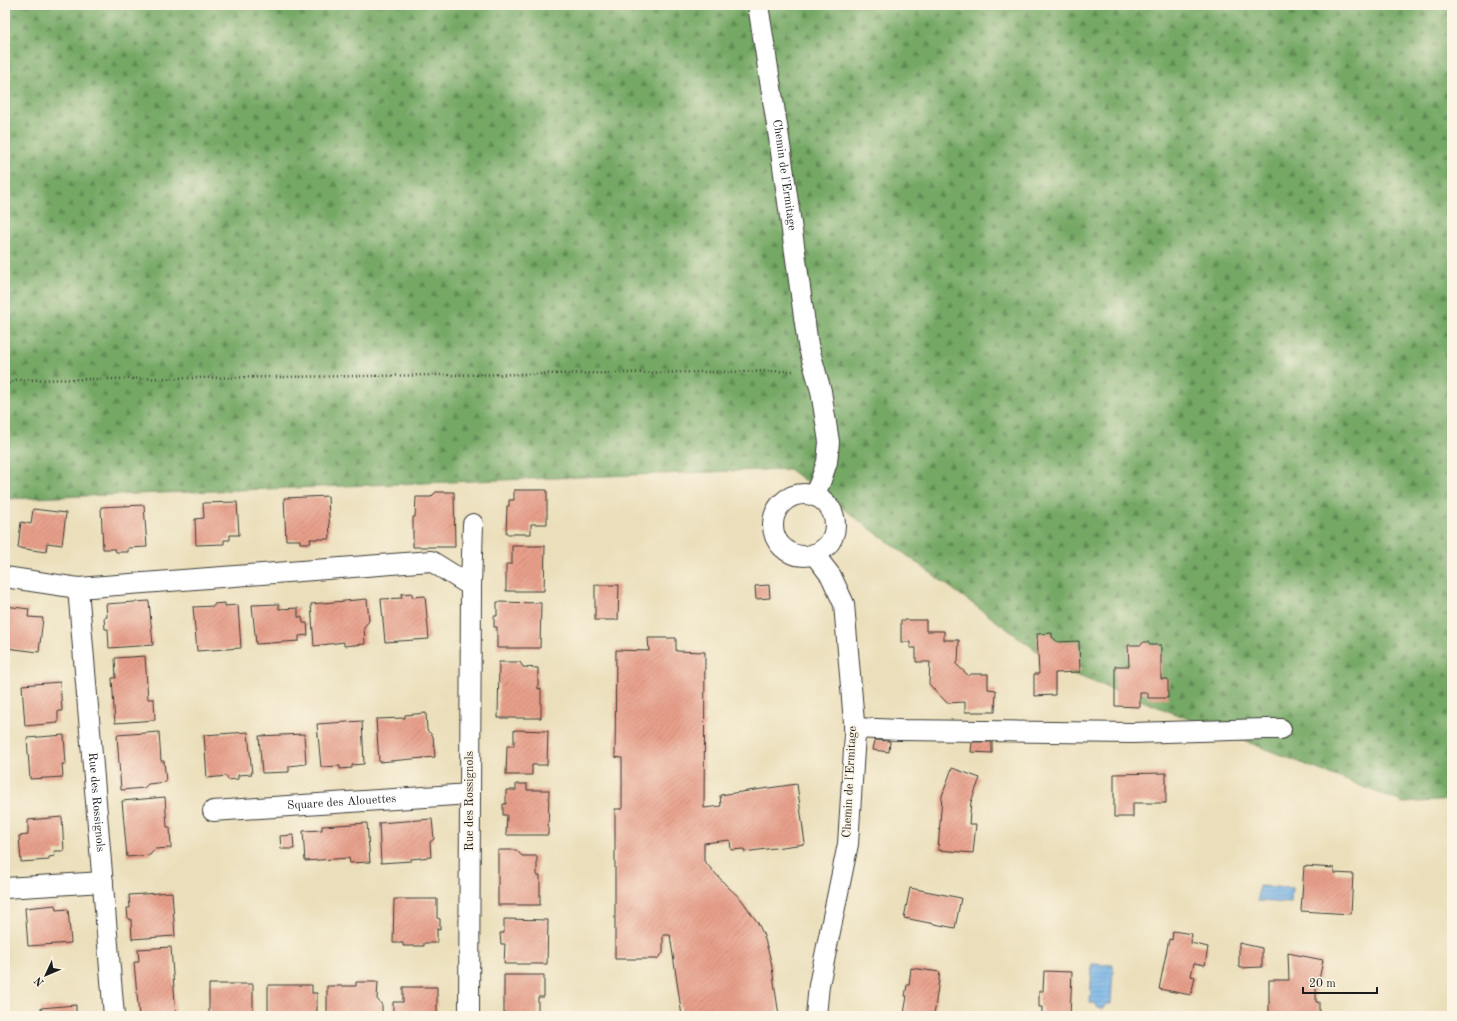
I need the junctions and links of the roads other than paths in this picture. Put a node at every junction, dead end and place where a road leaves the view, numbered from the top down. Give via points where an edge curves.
1 (758, 5) edge
2 (814, 496) junction
3 (472, 524) dead end
4 (814, 554) junction
5 (5, 577) edge
6 (471, 586) junction
7 (78, 588) junction
8 (854, 728) junction
9 (1281, 729) dead end
10 (470, 794) junction
11 (214, 811) dead end
12 (103, 882) junction
13 (5, 888) edge
14 (114, 1016) edge
15 (469, 1016) edge
16 (816, 1016) edge

1 - 2 street, Chemin de l'Ermitage via 808,345 820,390 829,442 827,462
2 - 4 street via 828,506 834,517 834,530 825,547
2 - 4 street via 797,494 789,497 775,513 773,523 779,543 786,550 804,556
3 - 6 street, Rue des Rossignols
4 - 8 street, Chemin de l'Ermitage via 831,576 844,604
5 - 7 street
6 - 7 street via 432,561
6 - 10 street, Rue des Rossignols
7 - 12 street, Rue des Rossignols
8 - 9 street via 1132,734
8 - 16 street, Chemin de l'Ermitage via 848,844 819,985
10 - 11 street, Square des Alouettes
10 - 15 street, Rue des Rossignols
12 - 13 street
12 - 14 street, Rue des Rossignols

